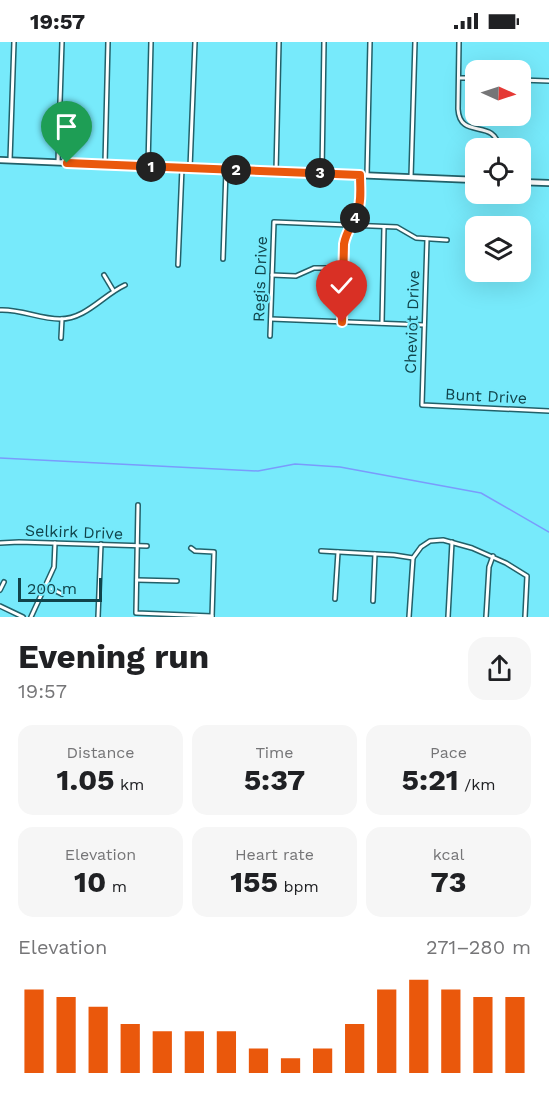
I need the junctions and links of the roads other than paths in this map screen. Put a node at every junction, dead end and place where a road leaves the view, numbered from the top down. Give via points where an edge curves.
1 (14, 42) edge
2 (62, 42) edge
3 (108, 42) edge
4 (151, 42) edge
5 (195, 42) edge
6 (279, 42) edge
7 (324, 42) edge
8 (370, 42) edge
9 (415, 42) edge
10 (459, 42) edge
11 (459, 78) junction
12 (465, 78) edge
13 (531, 80) edge
14 (549, 81) edge
15 (495, 138) edge
16 (0, 160) edge
17 (10, 160) junction
18 (58, 162) junction
19 (105, 164) junction
20 (147, 166) junction
21 (182, 168) junction
22 (190, 168) junction
23 (226, 170) junction
24 (276, 172) junction
25 (322, 173) junction
26 (360, 175) junction
27 (367, 175) junction
28 (411, 177) junction
29 (465, 179) edge
30 (531, 182) edge
31 (549, 183) edge
32 (351, 225) junction
33 (384, 227) junction
34 (427, 239) junction
35 (447, 240) dead end
36 (223, 260) dead end
37 (178, 265) dead end
38 (343, 268) junction
39 (104, 275) dead end
40 (272, 275) junction
41 (125, 285) dead end
42 (113, 290) junction
43 (0, 310) edge
44 (62, 319) junction
45 (271, 319) junction
46 (342, 322) junction
47 (382, 323) junction
48 (424, 325) junction
49 (270, 336) dead end
50 (61, 338) dead end
51 (422, 405) joint
52 (549, 411) edge
53 (138, 506) dead end
54 (452, 542) junction
55 (0, 543) edge
56 (55, 543) junction
57 (101, 544) junction
58 (138, 546) junction
59 (147, 546) dead end
60 (191, 548) dead end
61 (321, 551) dead end
62 (338, 552) junction
63 (375, 554) junction
64 (493, 556) junction
65 (413, 558) junction
66 (137, 580) junction
67 (177, 581) dead end
68 (4, 582) dead end
69 (46, 586) junction
70 (0, 590) edge
71 (62, 594) dead end
72 (336, 599) dead end
73 (373, 601) dead end
74 (0, 606) edge
75 (23, 617) edge
76 (31, 617) edge
77 (98, 617) edge
78 (212, 617) edge
79 (409, 617) edge
80 (448, 617) edge
81 (486, 617) edge
82 (525, 617) edge

1 - 17 street
2 - 18 street
3 - 19 street
4 - 20 street
5 - 22 street
6 - 24 street
7 - 25 street
8 - 27 street
9 - 28 street
10 - 11 street
11 - 12 street
11 - 15 street via 461,121
13 - 14 street
16 - 17 main road
17 - 18 main road
18 - 19 main road
19 - 20 main road
20 - 21 main road
21 - 22 main road
21 - 37 street
22 - 23 main road
23 - 24 main road
23 - 36 street
24 - 25 main road
25 - 26 main road
26 - 27 main road
26 - 32 street via 360,198
27 - 28 main road
28 - 29 main road
30 - 31 main road
32 - 33 street
32 - 38 street via 344,240
32 - 40 street, Regis Drive via 274,222
33 - 34 street via 397,227 416,238
33 - 47 street
34 - 35 street
34 - 48 street, Cheviot Drive
38 - 40 street via 314,268 296,276
38 - 46 street
39 - 42 street
40 - 45 street, Regis Drive
41 - 42 street
42 - 44 street via 85,312
43 - 44 street
44 - 50 street
45 - 46 street
45 - 49 street, Regis Drive
46 - 47 street
47 - 48 street
48 - 51 street, Cheviot Drive
51 - 52 street, Bunt Drive
53 - 58 street
54 - 64 street
54 - 65 street via 430,541
54 - 80 street
55 - 56 street, Selkirk Drive
56 - 57 street, Selkirk Drive
56 - 69 street via 54,567
57 - 58 street, Selkirk Drive
57 - 77 street
58 - 59 street, Selkirk Drive
58 - 66 street
60 - 78 street via 214,552
61 - 62 street
62 - 63 street
62 - 72 street
63 - 65 street
63 - 73 street
64 - 81 street
64 - 82 street via 527,576
65 - 79 street
66 - 67 street
66 - 78 street via 136,613
68 - 70 street
69 - 71 street
69 - 76 street
74 - 75 street

